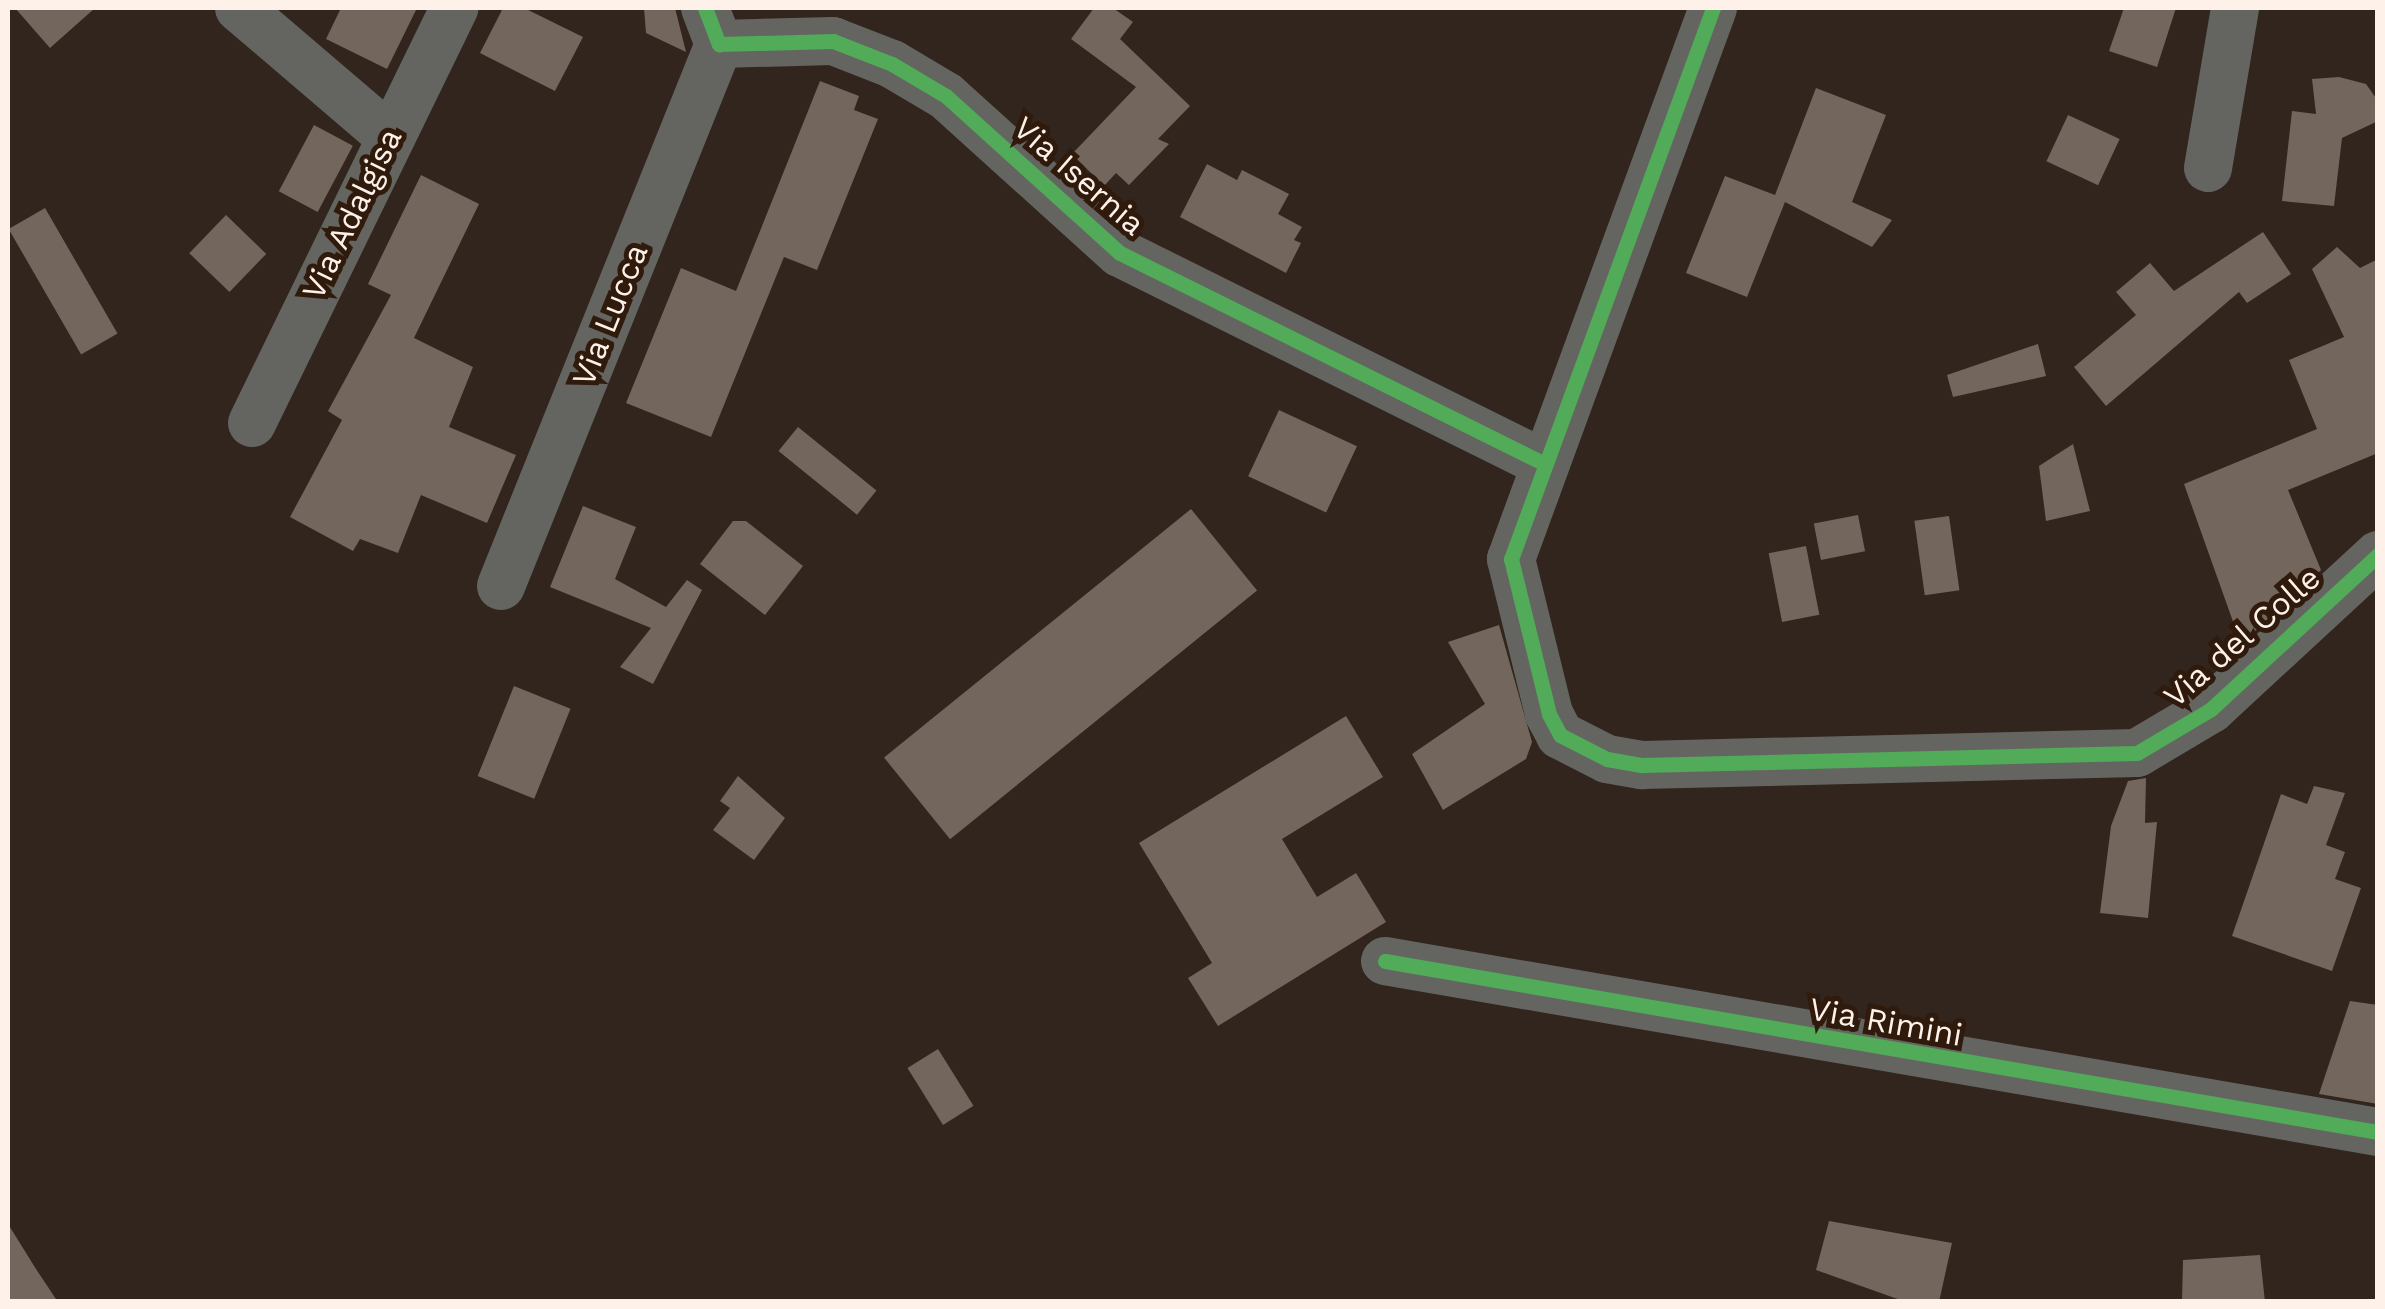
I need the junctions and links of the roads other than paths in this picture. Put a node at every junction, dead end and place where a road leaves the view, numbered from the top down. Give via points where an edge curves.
1 (240, 8) edge
2 (454, 8) edge
3 (1713, 8) edge
4 (2235, 8) edge
5 (712, 26) edge
6 (389, 136) junction
7 (2208, 168) dead end
8 (252, 422) dead end
9 (1543, 463) junction
10 (2378, 555) edge
11 (501, 586) dead end
12 (1386, 961) dead end
13 (2378, 1132) edge

1 - 6 street
2 - 6 street, Via Adalgisa
3 - 9 street via 1678,116
4 - 7 street
5 - 9 street, Via Isernia via 833,41 892,64 946,96 1120,253
5 - 11 street, Via Lucca
6 - 8 street, Via Adalgisa
9 - 10 street, Via del Colle via 1511,559 1533,658 1560,735 1607,760 1642,764 2136,753 2211,709
12 - 13 street, Via Rimini

